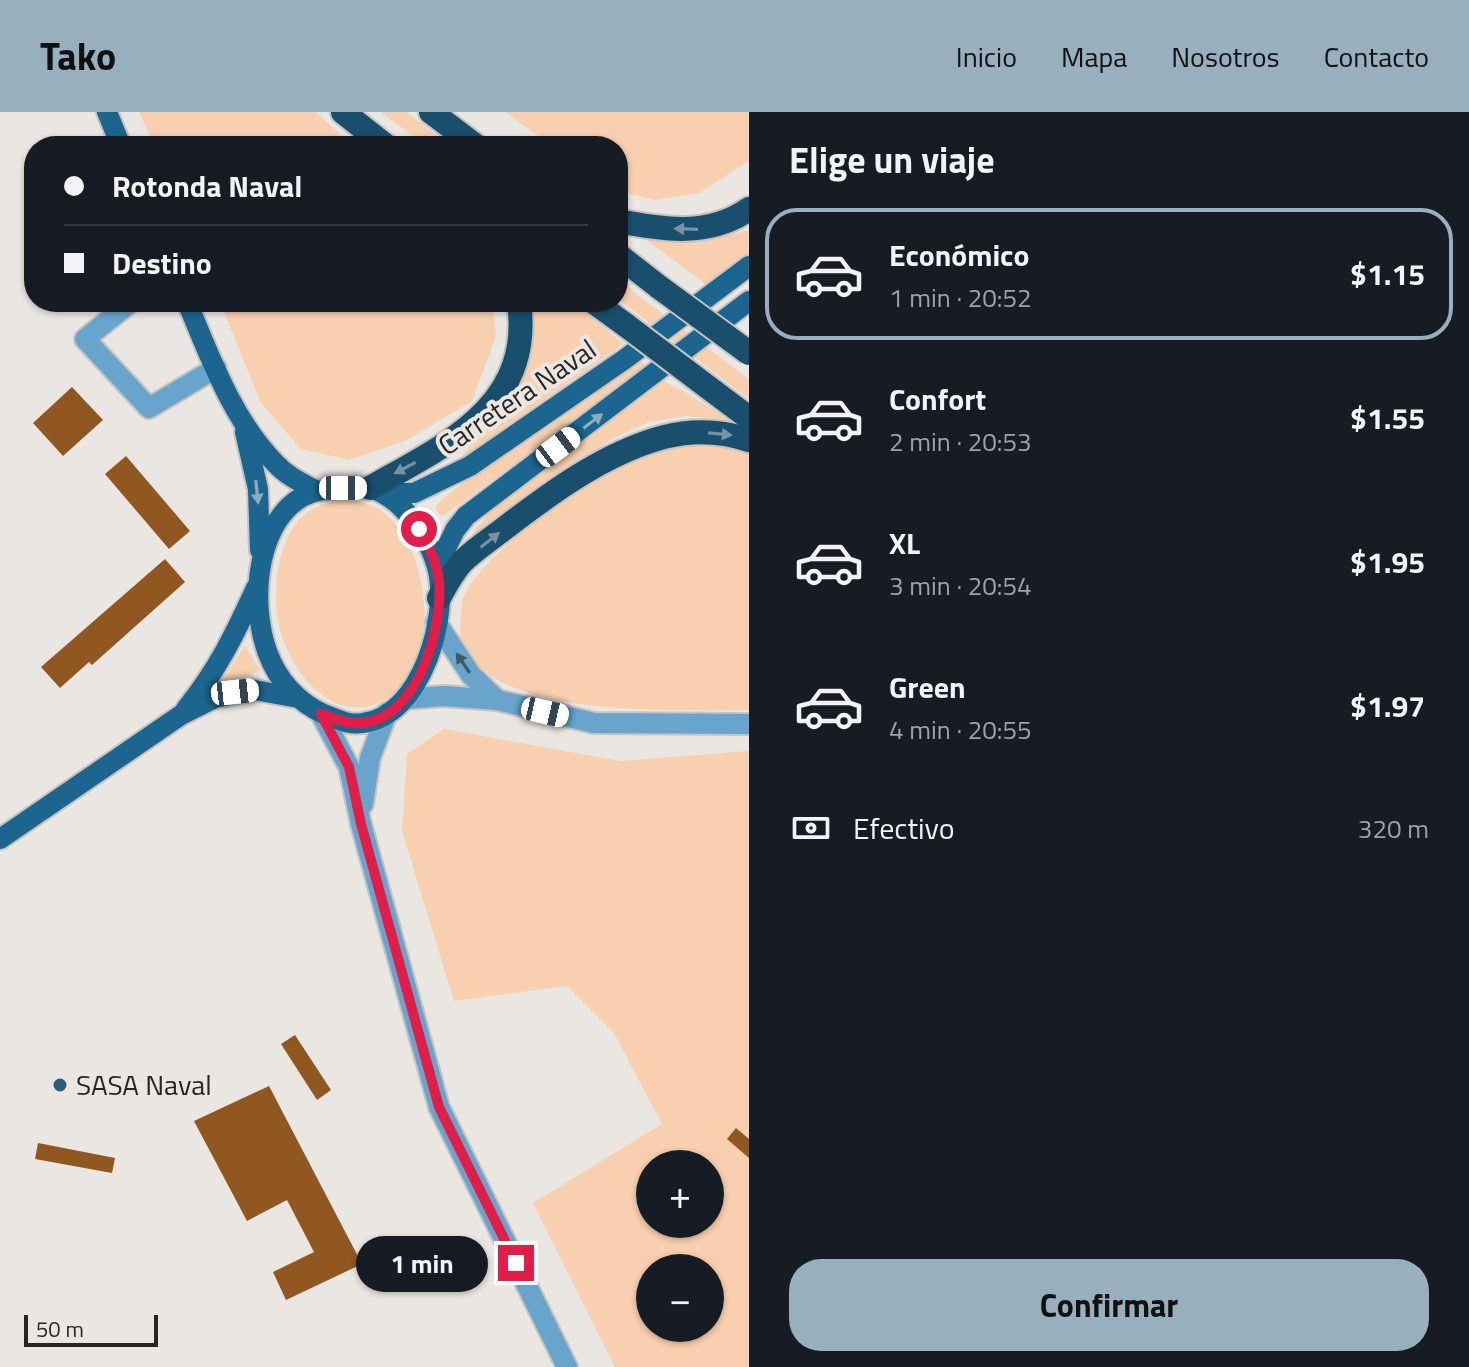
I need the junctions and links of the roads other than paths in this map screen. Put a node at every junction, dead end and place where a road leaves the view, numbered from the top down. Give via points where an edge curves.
1 (107, 112) edge
2 (343, 112) edge
3 (431, 112) edge
4 (117, 136) edge
5 (373, 136) edge
6 (463, 136) edge
7 (749, 209) edge
8 (628, 223) edge
9 (628, 263) edge
10 (749, 266) edge
11 (749, 301) edge
12 (119, 312) edge
13 (191, 312) edge
14 (519, 312) edge
15 (608, 312) edge
16 (749, 353) edge
17 (216, 368) junction
18 (749, 418) edge
19 (242, 420) junction
20 (749, 440) edge
21 (317, 491) junction
22 (376, 491) junction
23 (437, 567) junction
24 (260, 573) junction
25 (438, 610) junction
26 (298, 698) junction
27 (405, 699) junction
28 (497, 700) junction
29 (387, 713) junction
30 (321, 714) junction
31 (181, 715) junction
32 (749, 724) edge
33 (361, 824) junction
34 (0, 839) edge
35 (567, 1367) edge

1 - 4 main road
2 - 5 highway
3 - 6 highway
7 -> 8 highway via 703,229
9 - 16 highway, bridge
10 - 22 main road, Carretera Naval via 470,466 414,493
23 -> 11 main road via 466,516
12 - 17 street via 85,339 149,408
13 - 17 main road
14 -> 22 highway via 514,366 496,400 468,429
15 - 18 highway, bridge
17 - 19 main road
19 - 21 main road via 277,466
19 -> 24 main road via 258,489
25 -> 20 highway via 448,580 472,554 539,502 612,458 666,436 699,432
21 - 22 main road
21 - 24 main road via 278,519 266,542
22 - 23 main road via 400,505 419,529
23 - 25 main road
24 - 26 main road via 265,648
24 - 31 main road via 240,628
25 - 27 main road via 425,667
28 -> 25 street via 471,675
26 - 30 main road
26 - 31 main road via 235,692
27 - 28 street
27 - 29 main road
28 - 32 street via 594,723
29 - 30 main road via 351,724
29 - 33 street via 370,758
30 - 33 street via 349,767
31 - 34 main road
33 - 35 street via 439,1107

